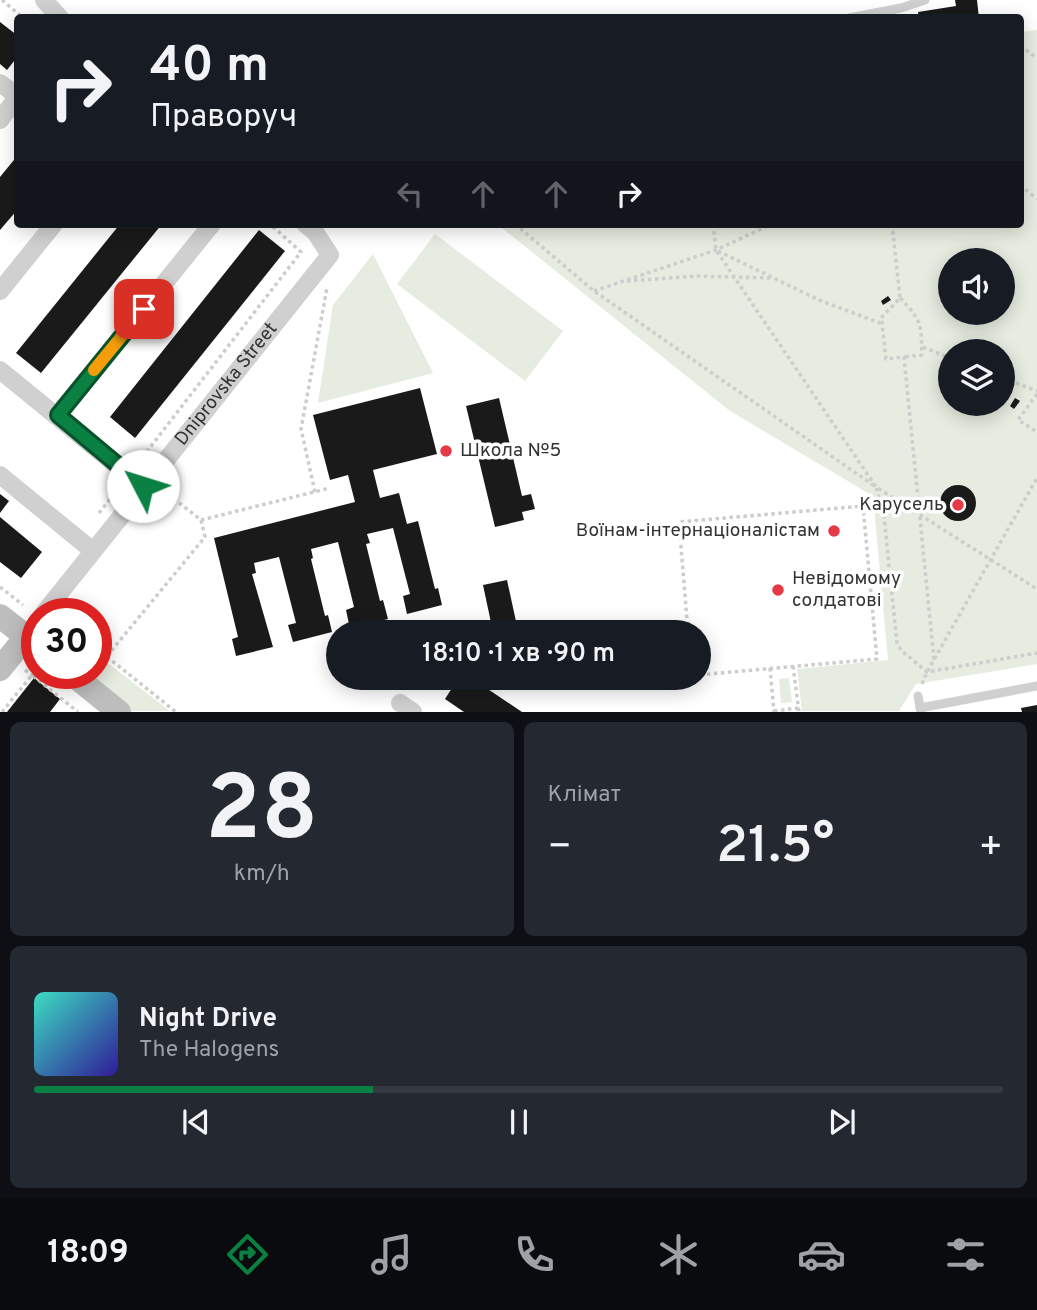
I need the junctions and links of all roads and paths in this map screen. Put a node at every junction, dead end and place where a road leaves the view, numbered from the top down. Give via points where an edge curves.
1 (2, 0) edge
2 (44, 0) edge
3 (925, 0) edge
4 (18, 14) edge
5 (56, 14) edge
6 (870, 14) edge
7 (0, 83) edge
8 (14, 94) edge
9 (14, 100) edge
10 (0, 120) edge
11 (51, 228) edge
12 (209, 228) edge
13 (274, 228) edge
14 (316, 228) edge
15 (520, 228) edge
16 (713, 228) edge
17 (763, 228) edge
18 (892, 228) edge
19 (716, 250) junction
20 (734, 277) junction
21 (771, 278) junction
22 (622, 281) junction
23 (327, 287) dead end
24 (0, 291) edge
25 (594, 291) junction
26 (900, 298) junction
27 (882, 323) junction
28 (922, 346) junction
29 (938, 353) edge
30 (904, 357) junction
31 (0, 370) edge
32 (1015, 383) edge
33 (1037, 392) edge
34 (58, 415) junction
35 (1037, 432) edge
36 (129, 474) junction
37 (0, 475) edge
38 (1037, 478) edge
39 (152, 487) junction
40 (876, 487) junction
41 (330, 488) dead end
42 (315, 492) junction
43 (921, 517) junction
44 (201, 520) junction
45 (86, 545) junction
46 (991, 561) junction
47 (0, 587) edge
48 (1037, 589) edge
49 (52, 598) edge
50 (21, 610) edge
51 (0, 616) edge
52 (687, 620) edge
53 (21, 622) edge
54 (21, 642) edge
55 (112, 650) edge
56 (1037, 653) edge
57 (112, 660) edge
58 (934, 660) junction
59 (4, 664) edge
60 (793, 666) junction
61 (770, 668) junction
62 (927, 672) junction
63 (711, 674) edge
64 (1037, 686) edge
65 (91, 689) edge
66 (918, 696) joint
67 (798, 710) edge
68 (920, 710) edge
69 (774, 711) edge
70 (2, 712) edge
71 (79, 712) edge
72 (119, 712) edge
73 (176, 712) edge

1 - 4 path
2 - 5 street
3 - 6 lane
7 - 8 street
9 - 10 street
11 - 24 street
12 - 34 street
13 - 36 path via 301,252
14 - 39 street, Dniprovska Street via 330,255
15 - 25 path
16 - 19 path
17 - 19 path
18 - 26 path
19 - 20 path
19 - 21 path
19 - 22 path
20 - 21 path
20 - 22 path
20 - 40 path
21 - 27 path
22 - 25 path
23 - 42 path via 302,429
25 - 40 path
26 - 27 path via 881,318
26 - 28 path via 919,318
27 - 30 path via 886,359
28 - 29 path
28 - 30 path via 922,355
30 - 43 path
31 - 34 street
32 - 33 path
33 - 35 path via 1018,420
34 - 36 street
36 - 39 street
36 - 45 path
37 - 45 street
38 - 46 path
39 - 44 path
39 - 45 street, Dniprovska Street
40 - 43 path
40 - 62 path via 884,516 897,643
41 - 42 path
42 - 44 path
43 - 46 path
43 - 58 path
44 - 55 path via 205,537
45 - 49 street, Dniprovska Street
46 - 48 path
46 - 58 path
47 - 50 path
51 - 53 street
52 - 60 path via 679,522 863,506 877,659
54 - 59 street, Dniprovska Street
56 - 62 path
57 - 73 path
58 - 62 path
60 - 61 path
60 - 67 path
61 - 63 path
61 - 69 path
62 - 66 path
64 - 68 lane
65 - 72 street
66 - 68 lane
67 - 69 path
70 - 71 path via 32,675

